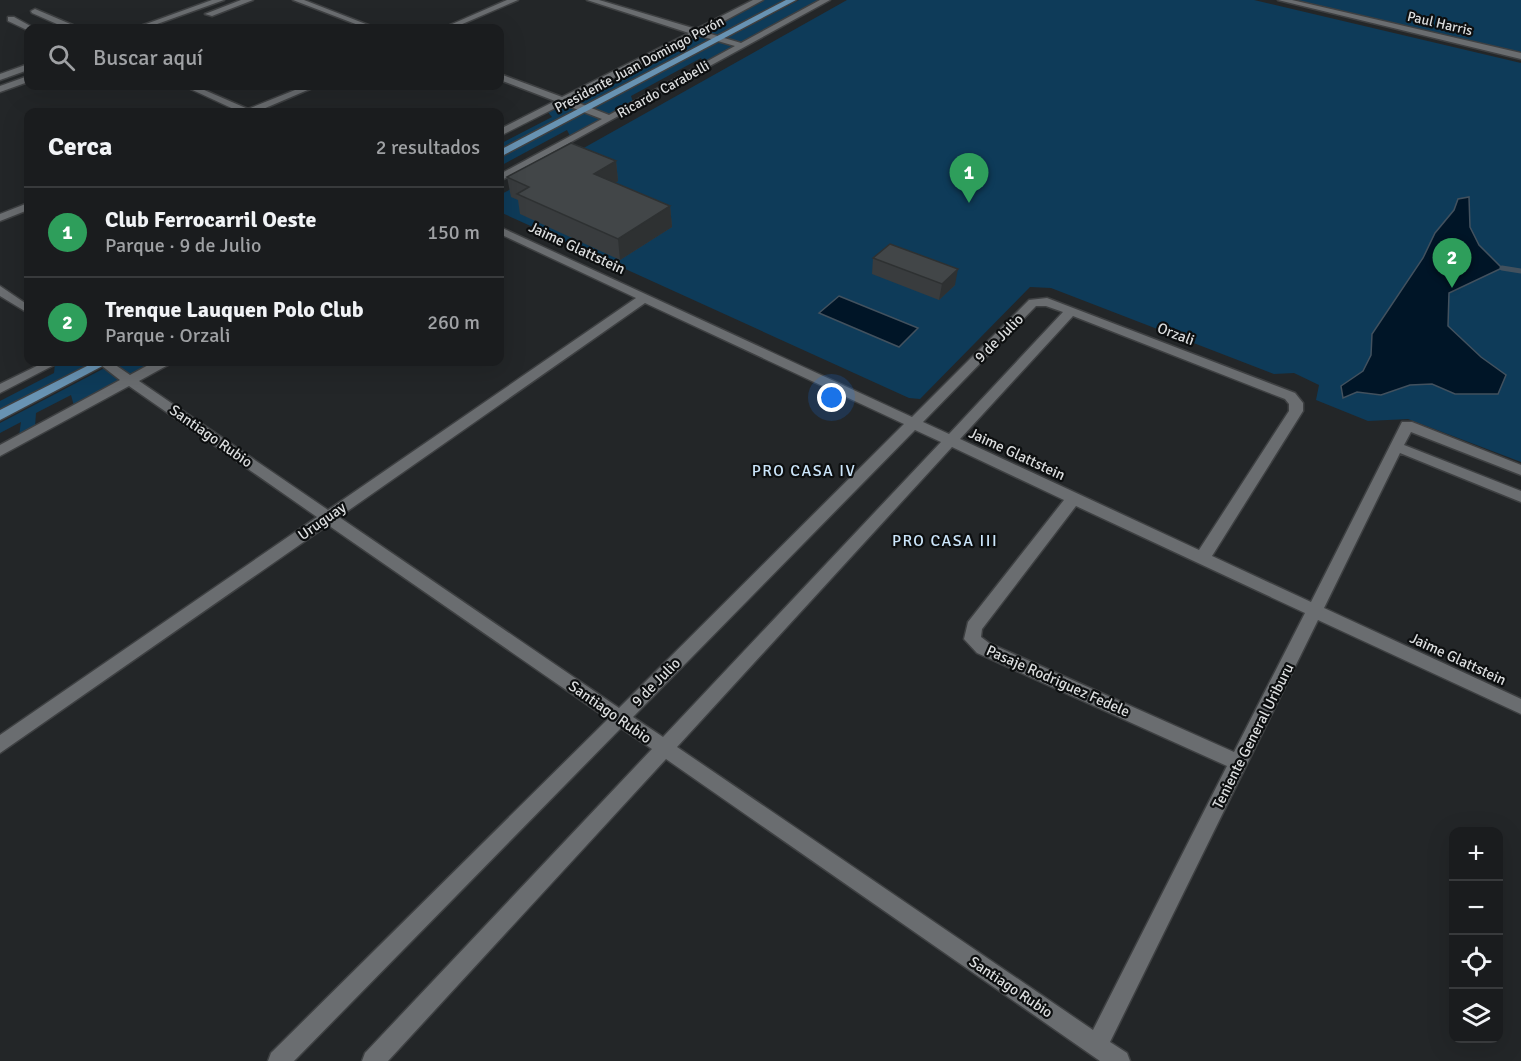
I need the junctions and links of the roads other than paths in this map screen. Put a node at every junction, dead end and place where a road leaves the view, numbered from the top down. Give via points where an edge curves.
1 (220, 0) edge
2 (249, 0) edge
3 (297, 0) edge
4 (514, 0) edge
5 (591, 0) edge
6 (759, 0) edge
7 (792, 0) edge
8 (826, 0) edge
9 (1282, 0) edge
10 (35, 11) dead end
11 (11, 19) dead end
12 (189, 21) dead end
13 (63, 24) edge
14 (151, 24) edge
15 (361, 24) edge
16 (457, 24) edge
17 (24, 25) edge
18 (695, 33) junction
19 (717, 39) junction
20 (742, 46) junction
21 (1521, 56) edge
22 (24, 68) edge
23 (0, 77) edge
24 (504, 79) edge
25 (24, 80) edge
26 (0, 89) edge
27 (198, 90) edge
28 (302, 90) edge
29 (562, 101) junction
30 (239, 108) edge
31 (258, 108) edge
32 (584, 109) junction
33 (609, 118) junction
34 (504, 131) edge
35 (504, 152) edge
36 (504, 176) edge
37 (24, 208) edge
38 (0, 218) edge
39 (504, 232) edge
40 (0, 290) edge
41 (644, 298) junction
42 (1034, 303) joint
43 (24, 307) edge
44 (1071, 311) junction
45 (46, 366) edge
46 (95, 366) edge
47 (109, 366) edge
48 (155, 366) edge
49 (129, 380) junction
50 (0, 389) edge
51 (0, 416) edge
52 (914, 423) junction
53 (951, 441) junction
54 (1397, 447) junction
55 (0, 451) edge
56 (1521, 470) edge
57 (1521, 496) edge
58 (1074, 498) junction
59 (328, 517) junction
60 (1202, 558) junction
61 (1316, 611) junction
62 (1521, 707) edge
63 (620, 719) junction
64 (0, 745) edge
65 (663, 749) junction
66 (1239, 763) junction
67 (1097, 1046) junction
68 (279, 1061) edge
69 (373, 1061) edge
70 (1119, 1061) edge

1 - 14 street
2 - 12 street
3 - 15 street
4 - 16 street
5 - 18 street
6 - 18 street
7 - 19 main road, Presidente Juan Domingo Perón
8 - 20 street, Ricardo Carabelli
9 - 21 street, Paul Harris
10 - 13 street
11 - 17 street
18 - 19 street
18 - 29 street
19 - 20 street
19 - 32 main road, Presidente Juan Domingo Perón
20 - 33 street, Ricardo Carabelli
22 - 23 street
24 - 29 street
25 - 26 street
27 - 30 street
28 - 31 street
29 - 32 street
29 - 34 street
32 - 33 street
32 - 35 main road, Presidente Juan Domingo Perón
33 - 36 street, Ricardo Carabelli
37 - 38 street
39 - 41 street, Jaime Glattstein
40 - 43 street
41 - 52 street, Jaime Glattstein
41 - 59 street, Uruguay
42 - 44 street, Orzali via 1047,302
42 - 52 street, 9 de Julio
44 - 53 street
44 - 60 street, Orzali via 1290,396 1296,403 1296,411
45 - 50 street
46 - 51 main road
47 - 49 street, Santiago Rubio
48 - 49 street
49 - 55 street
49 - 59 street, Santiago Rubio
52 - 53 street, Jaime Glattstein
52 - 63 street, 9 de Julio
53 - 58 street, Jaime Glattstein
53 - 65 street
54 - 56 street, Teniente General Uriburu via 1407,425
54 - 57 street
54 - 61 street, Teniente General Uriburu
58 - 60 street, Jaime Glattstein
58 - 66 street, Pasaje Rodriguez Fedele via 974,627 972,639 983,648
59 - 63 street, Santiago Rubio
59 - 64 street, Uruguay
60 - 61 street, Jaime Glattstein
61 - 62 street, Jaime Glattstein
61 - 66 street, Teniente General Uriburu
63 - 65 street, Santiago Rubio
63 - 68 street, 9 de Julio
65 - 67 street, Santiago Rubio
65 - 69 street
66 - 67 street, Teniente General Uriburu
67 - 70 street, Santiago Rubio

